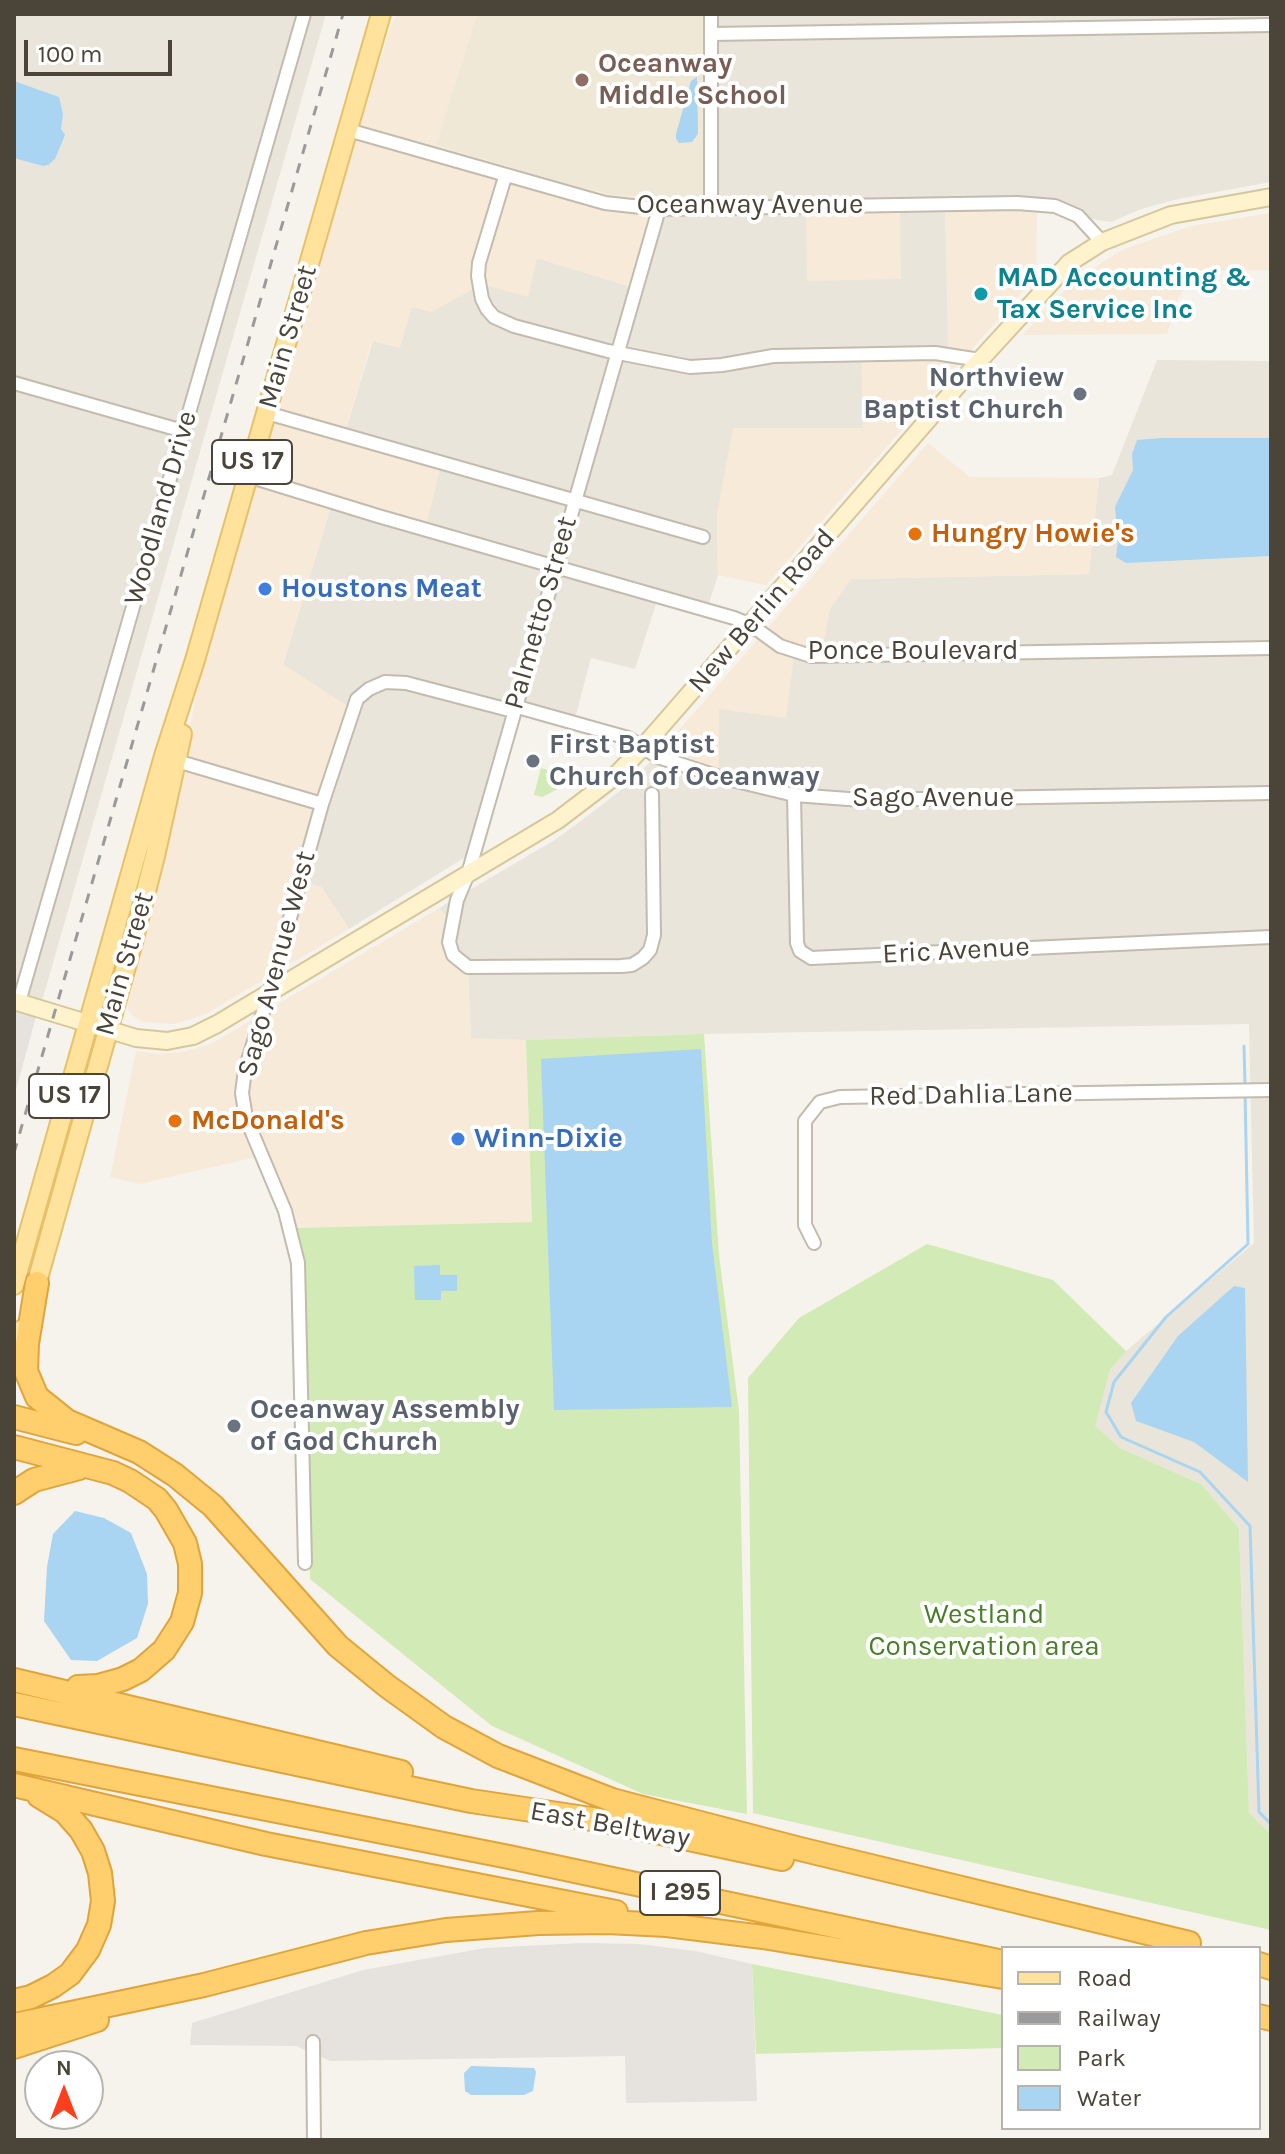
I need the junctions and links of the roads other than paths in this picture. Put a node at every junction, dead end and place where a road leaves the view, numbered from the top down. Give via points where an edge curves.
1 (304, 14) edge
2 (381, 14) edge
3 (711, 14) edge
4 (1271, 25) edge
5 (711, 34) junction
6 (348, 130) junction
7 (505, 177) junction
8 (1271, 197) edge
9 (711, 208) junction
10 (659, 209) junction
11 (1102, 242) junction
12 (616, 353) junction
13 (980, 360) junction
14 (14, 383) edge
15 (267, 413) junction
16 (183, 431) junction
17 (248, 476) junction
18 (574, 500) junction
19 (703, 537) dead end
20 (555, 565) junction
21 (751, 625) junction
22 (1271, 648) edge
23 (195, 660) junction
24 (357, 699) joint
25 (514, 708) junction
26 (643, 747) junction
27 (177, 761) junction
28 (1271, 793) edge
29 (652, 794) dead end
30 (794, 795) junction
31 (322, 804) junction
32 (468, 874) junction
33 (1271, 937) edge
34 (269, 993) junction
35 (16, 1002) edge
36 (99, 1026) junction
37 (1271, 1090) edge
38 (814, 1243) dead end
39 (37, 1283) junction
40 (14, 1285) edge
41 (14, 1357) edge
42 (14, 1417) edge
43 (14, 1447) edge
44 (139, 1452) junction
45 (87, 1467) junction
46 (14, 1493) edge
47 (305, 1563) dead end
48 (14, 1680) edge
49 (56, 1688) junction
50 (14, 1704) edge
51 (14, 1759) edge
52 (17, 1786) edge
53 (605, 1821) junction
54 (763, 1937) junction
55 (1198, 1946) edge
56 (1001, 1962) edge
57 (1001, 1977) edge
58 (204, 1985) junction
59 (14, 2001) edge
60 (14, 2025) edge
61 (313, 2042) dead end
62 (14, 2047) edge
63 (314, 2140) edge

1 - 16 street, Woodland Drive
2 - 6 main road, Main Street / US 17
3 - 5 street
4 - 5 street
5 - 9 street
6 - 7 street, Oceanway Avenue
6 - 15 main road, Main Street / US 17
7 - 10 street, Oceanway Avenue via 605,203
7 - 12 street via 479,263 479,288 487,309 514,326
8 - 11 street, New Berlin Road via 1171,215
9 - 10 street, Oceanway Avenue
9 - 11 street, Oceanway Avenue via 1055,206 1078,216
10 - 12 street, Palmetto Street
11 - 13 street, New Berlin Road via 1069,263
12 - 13 street via 690,367 787,356 935,353
12 - 18 street, Palmetto Street
13 - 21 street, New Berlin Road
14 - 16 street
15 - 17 main road, Main Street / US 17
15 - 18 street
16 - 35 street, Woodland Drive
17 - 20 street, Ponce Boulevard
17 - 23 main road, Main Street / US 17
18 - 19 street
18 - 20 street, Palmetto Street
20 - 21 street, Ponce Boulevard
20 - 25 street, Palmetto Street
21 - 22 street, Ponce Boulevard via 780,646 811,656
21 - 26 street, New Berlin Road
23 - 27 main road, Main Street / US 17
23 - 36 main road, Main Street / US 17 via 164,756
24 - 25 street, Sago Avenue via 385,682 406,683
24 - 31 street, Sago Avenue West
25 - 26 street, Sago Avenue via 628,738
25 - 32 street, Palmetto Street
26 - 30 street, Sago Avenue via 720,777
26 - 32 street, New Berlin Road via 589,797
27 - 31 street
27 - 36 main road, Main Street / US 17 via 155,856
28 - 30 street, Sago Avenue via 862,800
29 - 32 street, Palmetto Street via 654,935 650,950 632,965 468,967 453,955 449,942
30 - 33 street, Eric Avenue via 797,943 811,958
31 - 34 street, Sago Avenue West
32 - 34 street, New Berlin Road
34 - 36 street, New Berlin Road via 182,1039 136,1038
34 - 47 street, Sago Avenue West via 242,1093 246,1118 285,1211 298,1263
35 - 36 street, New Berlin Road
36 - 39 main road, Main Street / US 17
36 - 40 main road, Main Street / US 17
37 - 38 street, Red Dahlia Lane via 840,1097 820,1102 805,1121 805,1225
39 - 41 main road, Main Street / US 17
39 - 44 highway via 26,1371 37,1397 67,1421
42 - 44 highway
43 - 45 highway
44 - 55 highway via 213,1506 338,1646 413,1705 498,1756 579,1789 665,1815
45 - 46 highway via 42,1477
45 - 49 highway via 130,1481 166,1510 185,1543 190,1593 182,1622 164,1650 141,1670 98,1686
48 - 49 highway
49 - 53 highway
50 - 53 highway, East Beltway / I 295 via 456,1798
51 - 56 highway, East Beltway / I 295
52 - 54 highway via 266,1844
52 - 59 highway via 65,1812 81,1830 100,1873 103,1901 88,1950 70,1974
53 - 55 highway, East Beltway / I 295
54 - 57 highway
54 - 58 highway via 607,1922 446,1930 366,1943
58 - 60 highway
58 - 62 highway
61 - 63 street

